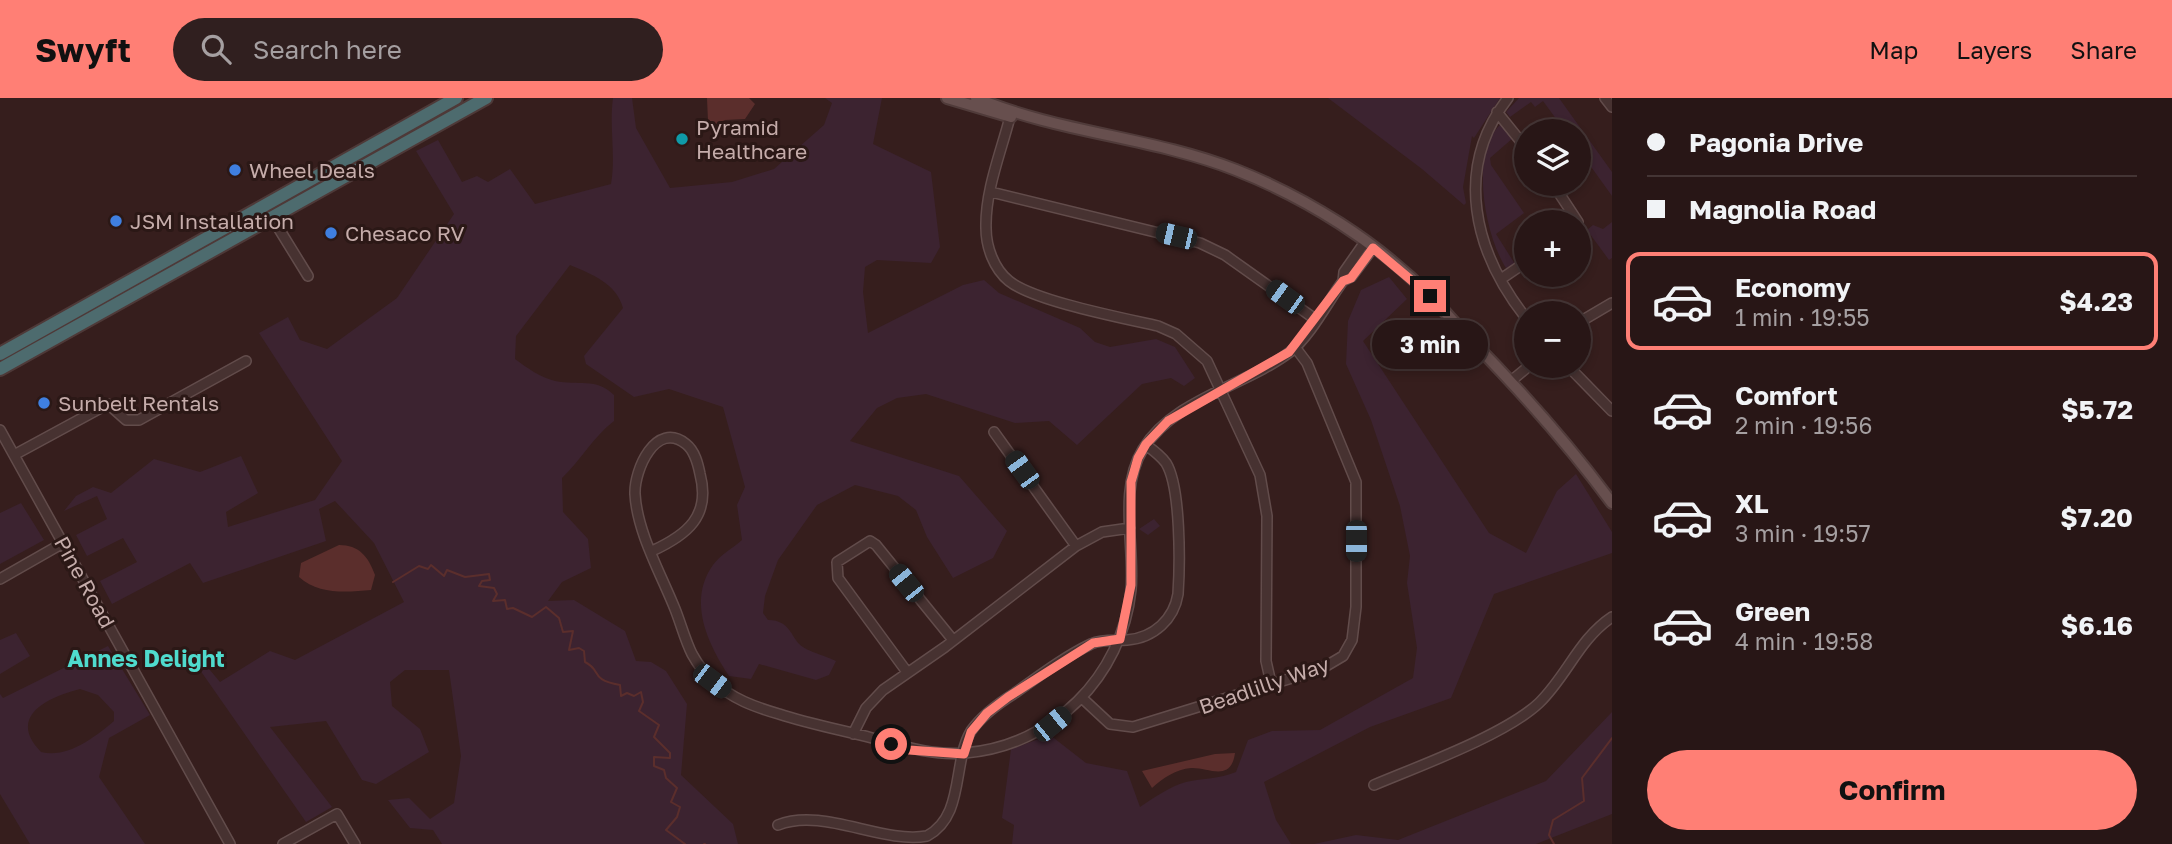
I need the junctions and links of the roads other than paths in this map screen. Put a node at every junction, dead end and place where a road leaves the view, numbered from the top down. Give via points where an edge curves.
1 (456, 98) edge
2 (486, 98) edge
3 (947, 98) edge
4 (976, 98) edge
5 (1508, 98) edge
6 (1605, 98) edge
7 (1612, 107) edge
8 (1497, 112) junction
9 (1010, 117) junction
10 (1089, 131) junction
11 (1514, 133) edge
12 (991, 192) junction
13 (271, 216) junction
14 (1369, 245) junction
15 (1514, 270) edge
16 (308, 276) dead end
17 (1501, 279) junction
18 (1515, 301) edge
19 (1612, 303) edge
20 (1591, 315) edge
21 (1315, 320) junction
22 (1295, 347) junction
23 (0, 354) edge
24 (246, 362) dead end
25 (0, 369) edge
26 (1516, 378) edge
27 (1580, 378) edge
28 (1511, 382) junction
29 (1222, 391) junction
30 (1612, 411) edge
31 (0, 430) edge
32 (994, 432) dead end
33 (1146, 444) junction
34 (14, 454) junction
35 (1612, 503) edge
36 (1130, 528) junction
37 (63, 543) junction
38 (1076, 546) junction
39 (652, 551) junction
40 (0, 579) edge
41 (1612, 617) edge
42 (1120, 639) junction
43 (953, 640) junction
44 (907, 672) junction
45 (1270, 683) junction
46 (1082, 698) junction
47 (853, 734) junction
48 (964, 754) junction
49 (1374, 785) dead end
50 (778, 825) dead end
51 (230, 844) edge
52 (283, 844) edge
53 (355, 844) edge

1 - 23 highway
2 - 13 highway
3 - 9 main road
4 - 10 main road via 1037,120
5 - 8 street
6 - 7 street
8 - 11 street
8 - 17 street via 1482,143 1474,178 1482,234
9 - 10 main road
9 - 12 street
10 - 14 main road via 1235,170 1316,209
12 - 21 street via 1200,243 1225,254
12 - 29 street via 986,228 989,251 1007,280 1023,290 1176,334 1207,361
13 - 16 street
13 - 25 highway
14 - 21 street via 1344,272 1343,281
14 - 28 main road via 1430,296
15 - 17 street
17 - 18 street
19 - 20 street
21 - 22 street
22 - 29 street
22 - 45 street, Beadlilly Way via 1307,363 1356,482 1356,607 1352,640 1343,656 1321,669
24 - 34 street via 139,420 126,420 108,404
26 - 28 street
27 - 30 street
28 - 35 main road
29 - 33 street via 1168,421
29 - 45 street via 1260,475 1267,502 1266,661
31 - 34 street, Pine Road
32 - 38 street
33 - 36 street via 1133,471
33 - 42 street via 1165,462 1174,492 1178,594 1176,606 1161,626 1150,634
34 - 37 street, Pine Road
36 - 38 street via 1102,532
36 - 42 street via 1131,585
37 - 40 street
37 - 51 street, Pine Road
38 - 43 street
39 - 39 street via 635,494 638,467 658,441 676,439 693,453 704,503 681,538
39 - 47 street via 691,652 712,681 745,704
41 - 49 street via 1591,633 1553,689 1528,712
42 - 46 street via 1098,680
42 - 48 street via 1093,643 1008,697 971,732
43 - 44 street
43 - 44 street via 876,545 870,541 860,544 837,562 835,570
44 - 47 street via 866,708
45 - 46 street, Beadlilly Way via 1133,727 1110,724
46 - 48 street via 1033,735
47 - 48 street via 909,750
48 - 50 street via 946,818 929,836 889,842 796,821
52 - 53 street via 337,814

